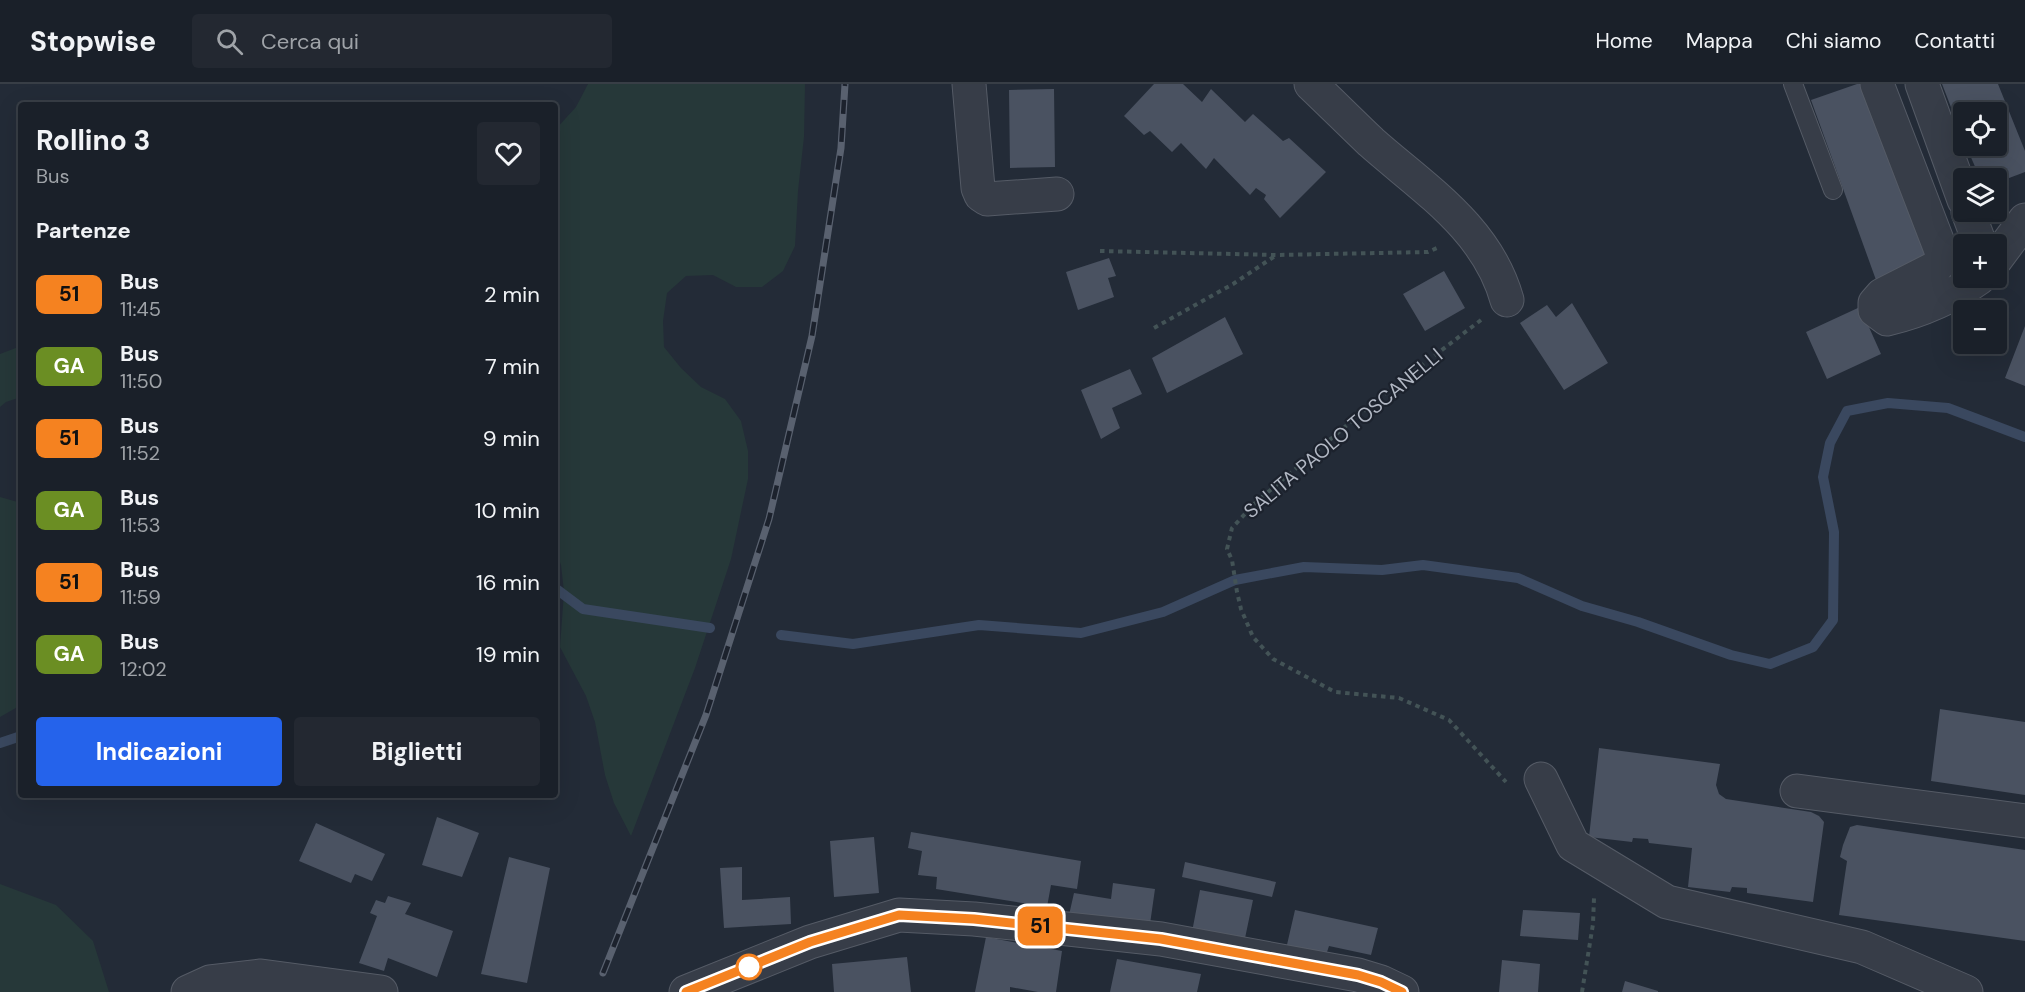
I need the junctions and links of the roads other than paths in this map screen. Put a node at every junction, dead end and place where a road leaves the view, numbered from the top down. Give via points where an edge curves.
1 (969, 84) edge
2 (1311, 84) edge
3 (1793, 84) edge
4 (1877, 84) edge
5 (1922, 84) edge
6 (1953, 170) edge
7 (1833, 190) dead end
8 (1057, 194) dead end
9 (2025, 220) edge
10 (2007, 244) edge
11 (1964, 288) edge
12 (1507, 300) road end
13 (1527, 784) road end
14 (1797, 791) dead end
15 (2025, 821) edge
16 (188, 992) edge
17 (381, 992) edge
18 (686, 992) edge
19 (1402, 992) edge
20 (1966, 992) edge

1 - 8 street via 981,195 987,199
2 - 12 street via 1472,232 1489,256
3 - 7 lane
4 - 11 street via 1942,253 1935,268 1882,295 1875,310 1887,319 1937,303
5 - 6 street
9 - 10 street
13 - 20 street via 1573,845 1667,902 1862,947
14 - 15 street
16 - 17 street via 210,982 261,976
18 - 19 street via 810,942 899,915 1161,939 1358,975

